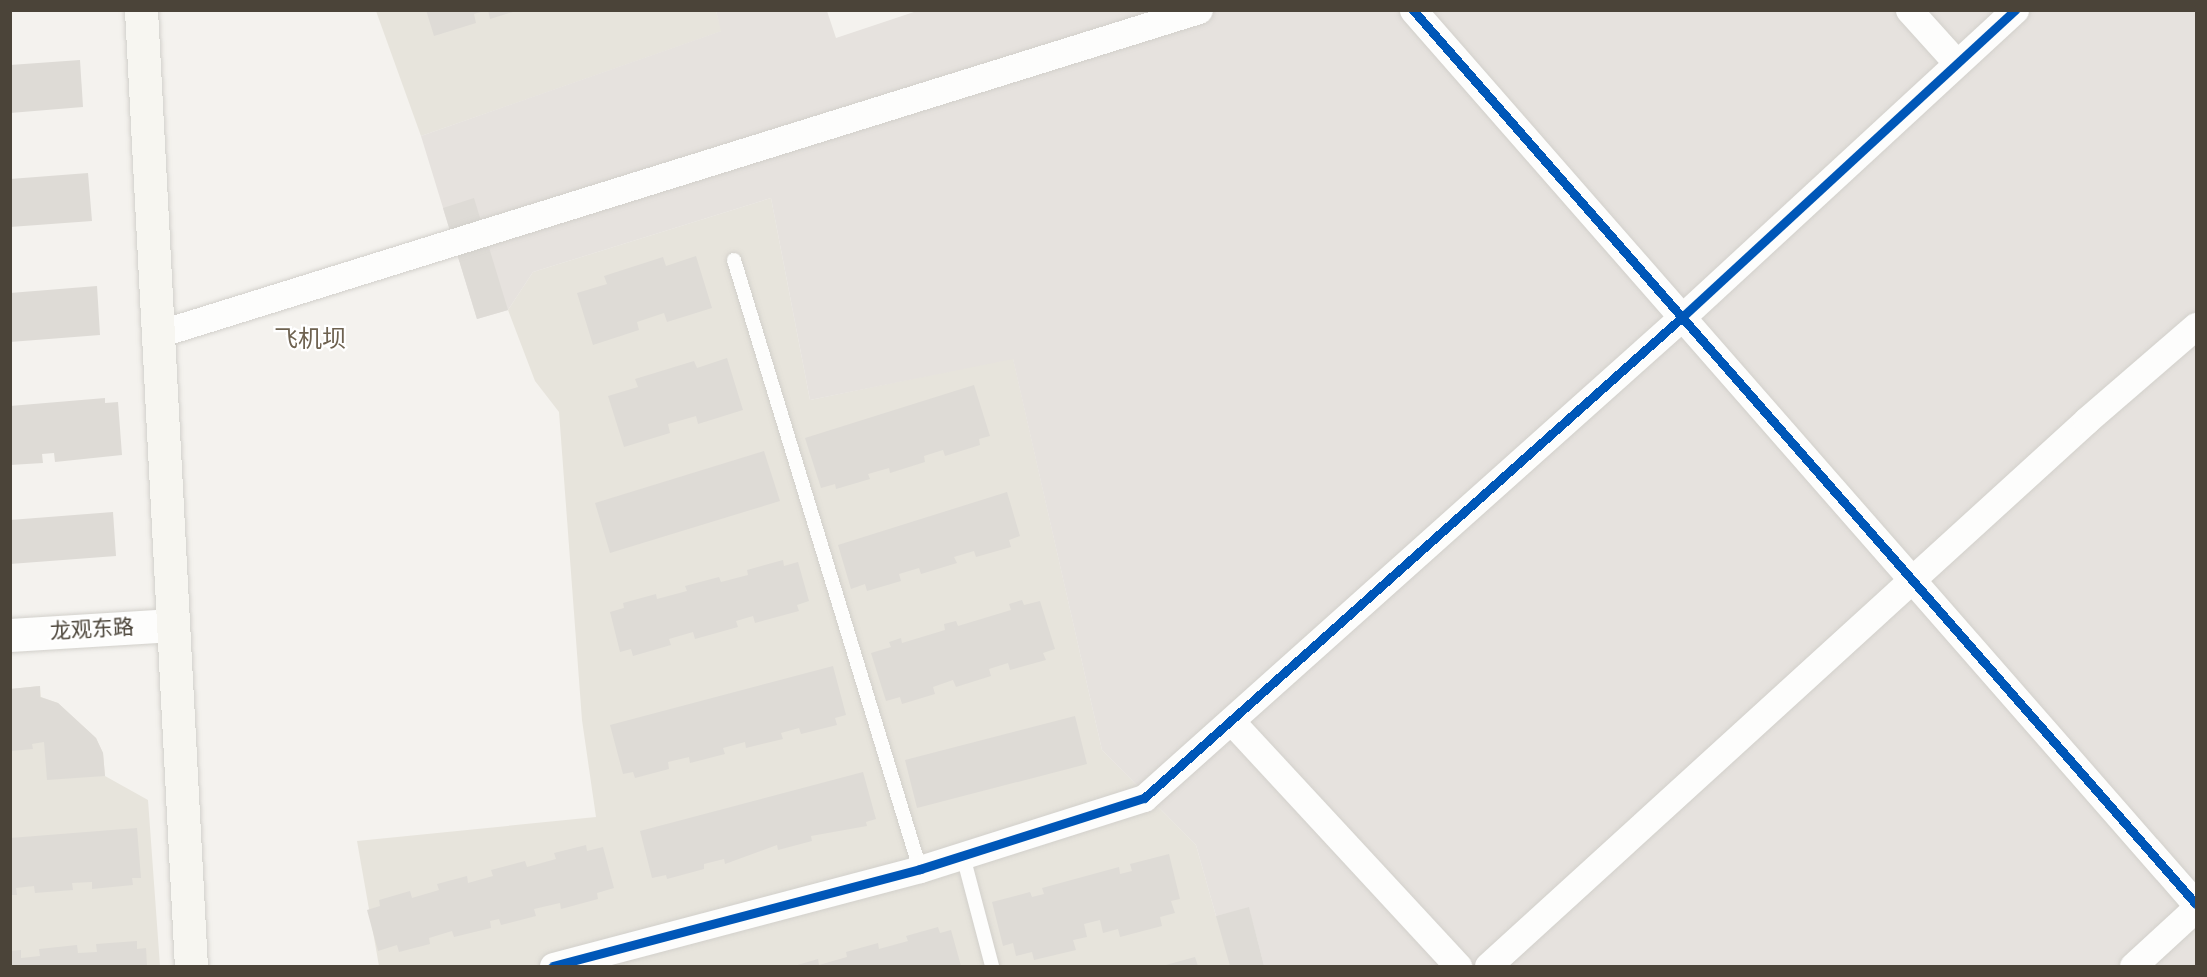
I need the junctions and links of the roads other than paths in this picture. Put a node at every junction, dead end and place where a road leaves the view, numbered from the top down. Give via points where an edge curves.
1 (141, 10) edge
2 (1199, 10) edge
3 (1413, 10) edge
4 (1909, 10) edge
5 (2014, 10) edge
6 (1956, 62) junction
7 (734, 260) dead end
8 (1680, 319) junction
9 (2196, 326) edge
10 (158, 334) junction
11 (1914, 581) junction
12 (173, 625) junction
13 (10, 635) edge
14 (1232, 722) junction
15 (963, 856) junction
16 (920, 869) junction
17 (2196, 906) edge
18 (191, 966) edge
19 (553, 966) edge
20 (992, 966) edge
21 (1458, 966) edge
22 (1488, 966) edge
23 (2133, 966) edge

1 - 10 main road
2 - 10 street
3 - 8 street
4 - 6 street
5 - 6 street
6 - 8 street
7 - 16 lane
8 - 11 street
8 - 14 street
9 - 11 street via 2087,420
10 - 12 main road
11 - 17 street
11 - 22 street
12 - 13 street, 龙观东路
12 - 18 main road
14 - 15 street via 1144,798
14 - 21 street
15 - 16 street
15 - 20 lane
16 - 19 street
17 - 23 street

